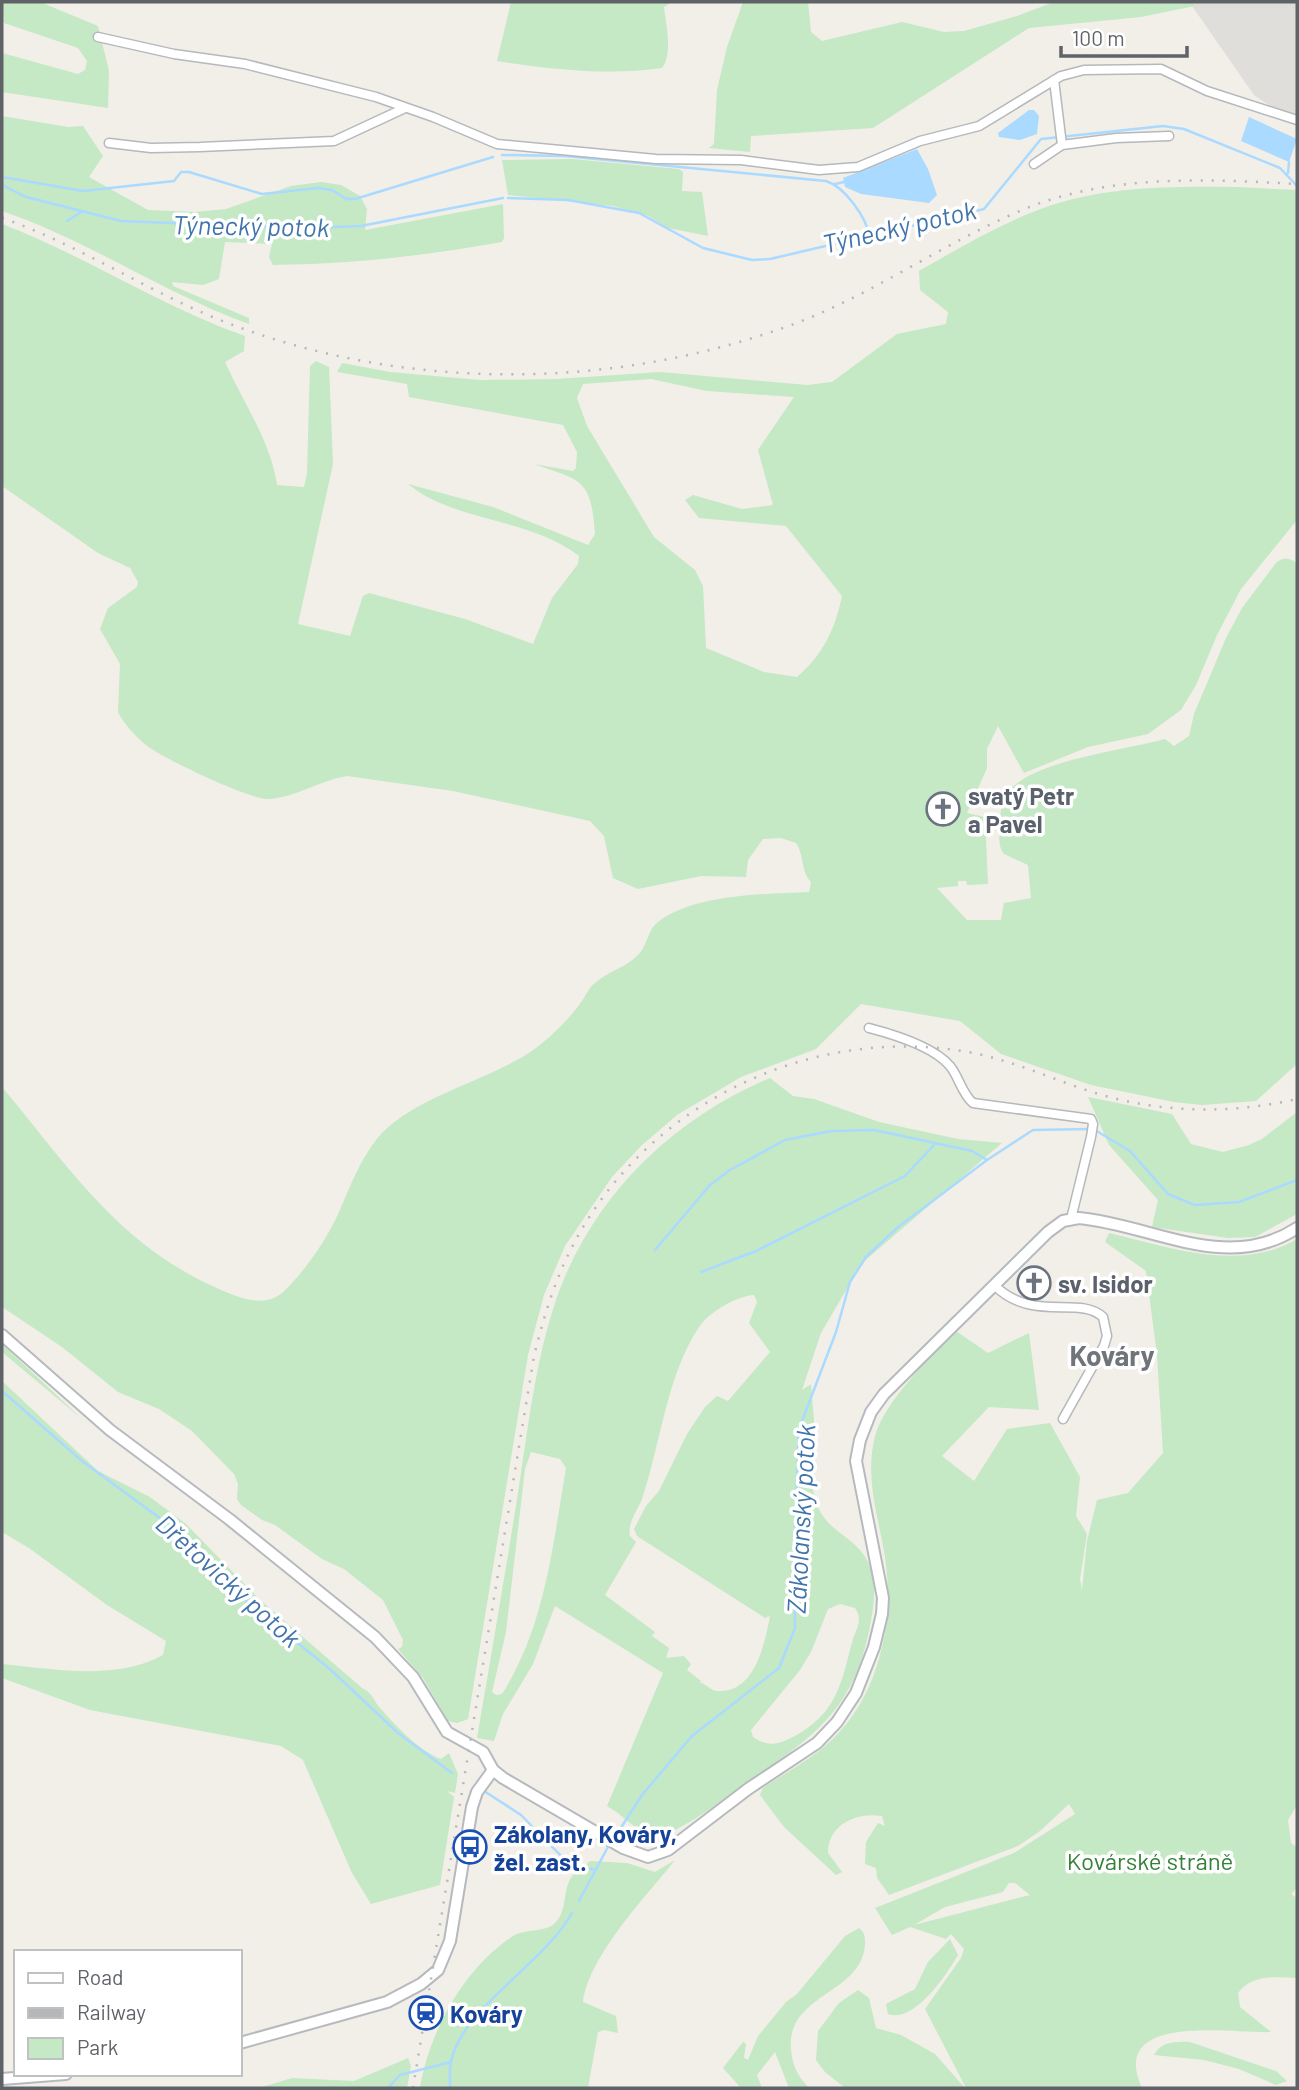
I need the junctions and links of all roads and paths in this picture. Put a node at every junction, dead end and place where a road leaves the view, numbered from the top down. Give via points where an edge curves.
1 (98, 37) dead end
2 (1054, 80) junction
3 (405, 108) junction
4 (1297, 120) edge
5 (1169, 136) dead end
6 (1061, 139) junction
7 (109, 143) dead end
8 (1034, 164) dead end
9 (869, 1028) dead end
10 (1071, 1219) junction
11 (1297, 1228) edge
12 (995, 1286) junction
13 (2, 1335) edge
14 (1063, 1419) dead end
15 (493, 1770) junction
16 (242, 2042) edge
17 (40, 2076) edge
18 (2, 2079) edge

1 - 3 street via 245,64
2 - 3 street via 979,126 839,170 497,144
2 - 4 street via 1084,70 1161,69 1207,91
2 - 6 street
3 - 7 street via 334,141 151,148
5 - 6 street
6 - 8 street
9 - 10 street via 899,1036 944,1060 973,1103 1091,1119 1094,1124
10 - 11 main road via 1091,1219 1219,1248 1264,1245
10 - 12 main road via 1048,1233
12 - 14 street via 1023,1304 1088,1308 1103,1317 1104,1346
12 - 15 main road via 884,1394 864,1429 857,1471 883,1605 866,1671 845,1710 817,1742 668,1850 648,1857 620,1846
13 - 15 main road via 110,1430 375,1637 413,1677 447,1732 483,1752
15 - 16 main road via 472,1807 450,1941 438,1970 387,2002
17 - 18 main road

